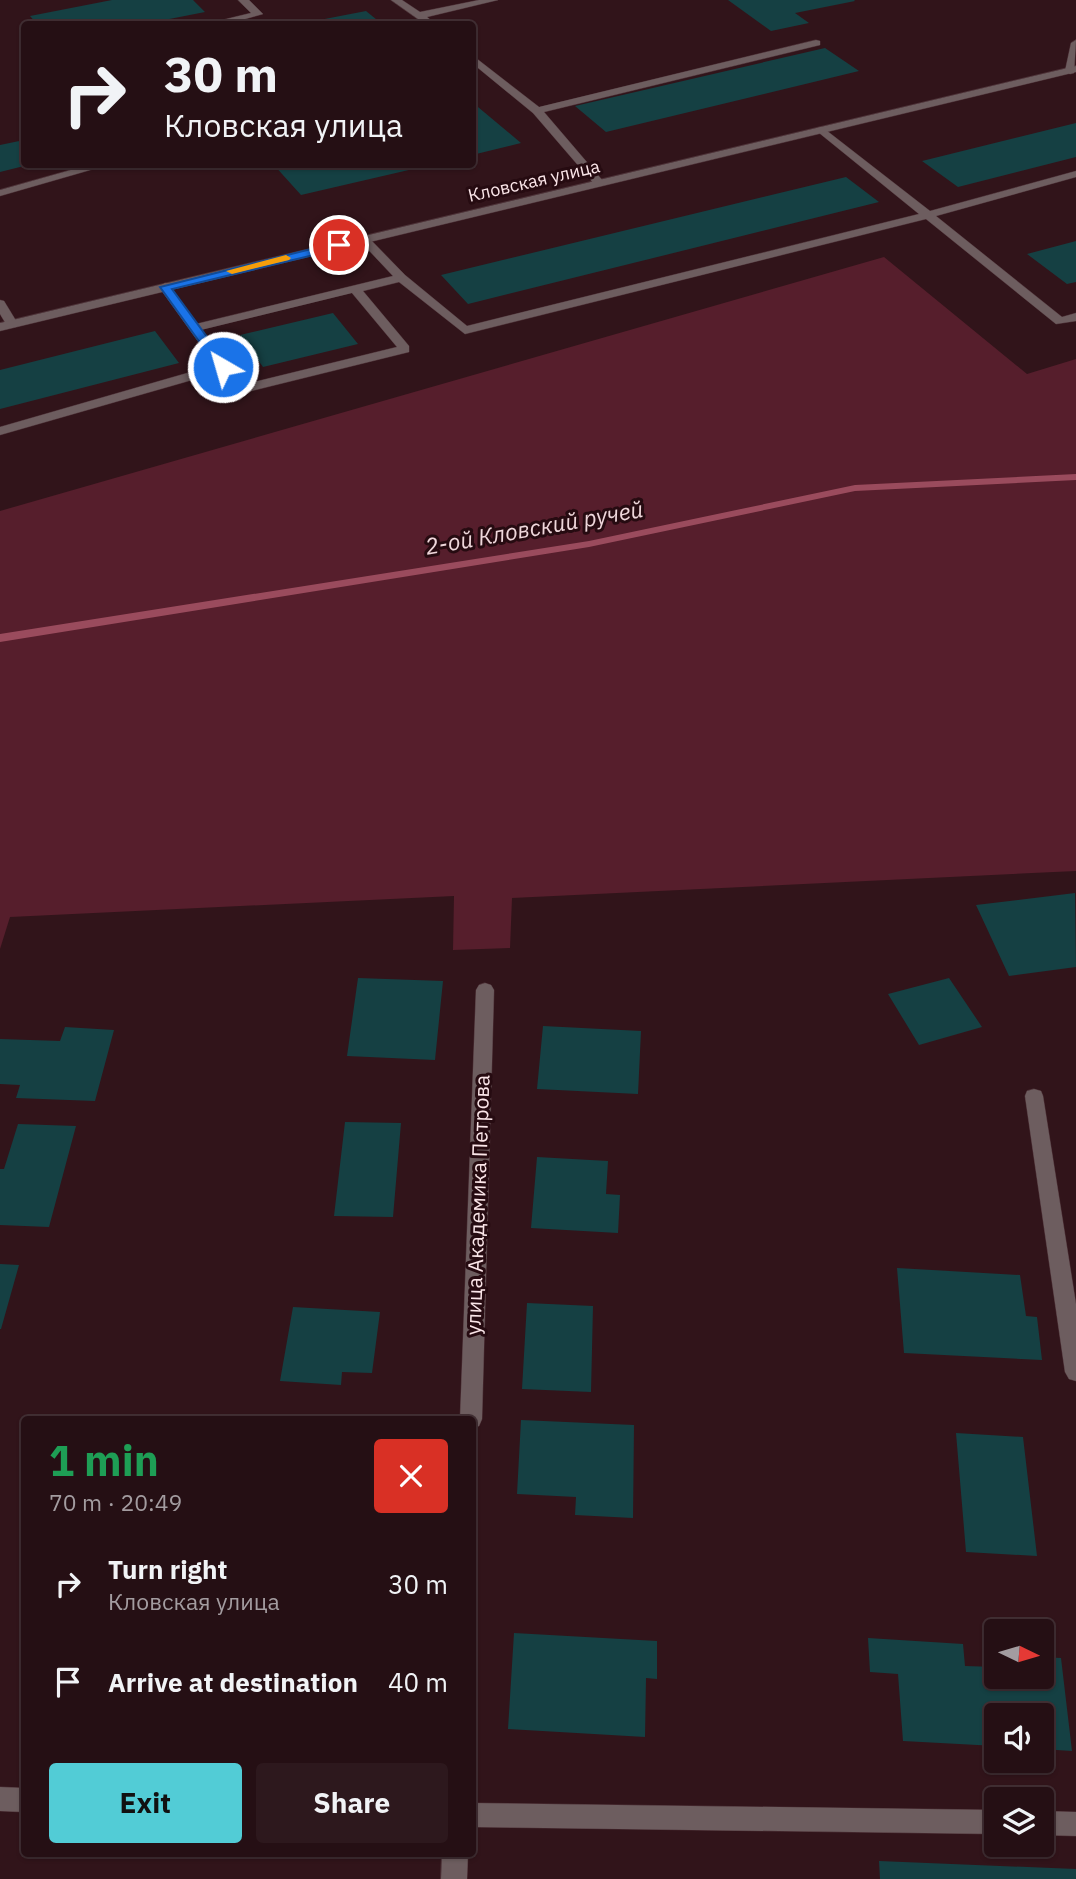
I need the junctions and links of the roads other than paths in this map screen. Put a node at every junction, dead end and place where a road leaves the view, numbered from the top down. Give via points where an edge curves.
1 (243, 0) edge
2 (396, 0) edge
3 (493, 0) edge
4 (420, 15) junction
5 (229, 21) edge
6 (428, 21) edge
7 (816, 43) dead end
8 (1076, 43) edge
9 (476, 61) edge
10 (1073, 70) edge
11 (537, 111) junction
12 (822, 130) junction
13 (91, 168) edge
14 (1076, 174) edge
15 (599, 183) junction
16 (0, 192) edge
17 (928, 215) junction
18 (364, 239) junction
19 (401, 278) junction
20 (165, 287) junction
21 (355, 289) junction
22 (0, 304) edge
23 (1076, 317) edge
24 (6, 325) edge
25 (193, 328) junction
26 (223, 367) junction
27 (0, 431) edge
28 (485, 990) dead end
29 (1034, 1096) dead end
30 (1076, 1373) edge
31 (471, 1416) edge
32 (0, 1799) edge
33 (21, 1800) edge
34 (476, 1815) edge
35 (984, 1822) edge
36 (1054, 1823) edge
37 (1076, 1824) edge
38 (455, 1857) edge
39 (454, 1879) edge

1 - 5 street via 258,14
2 - 4 street
3 - 4 street
4 - 6 street
7 - 11 street
8 - 10 street
9 - 11 street
10 - 12 street, Кловская улица
11 - 15 street
12 - 15 street, Кловская улица
12 - 17 street
13 - 16 street
14 - 17 street
15 - 18 street, Кловская улица
17 - 19 street via 465,330
17 - 23 street via 1060,321
18 - 19 street
18 - 20 street, Кловская улица
19 - 21 street
20 - 24 street, Кловская улица
20 - 25 street
21 - 25 street
21 - 26 street via 405,349 239,390
22 - 24 street
25 - 26 street
26 - 27 street
28 - 31 street, улица Академика Петрова
29 - 30 street
32 - 33 street
34 - 35 street
36 - 37 street
38 - 39 street

